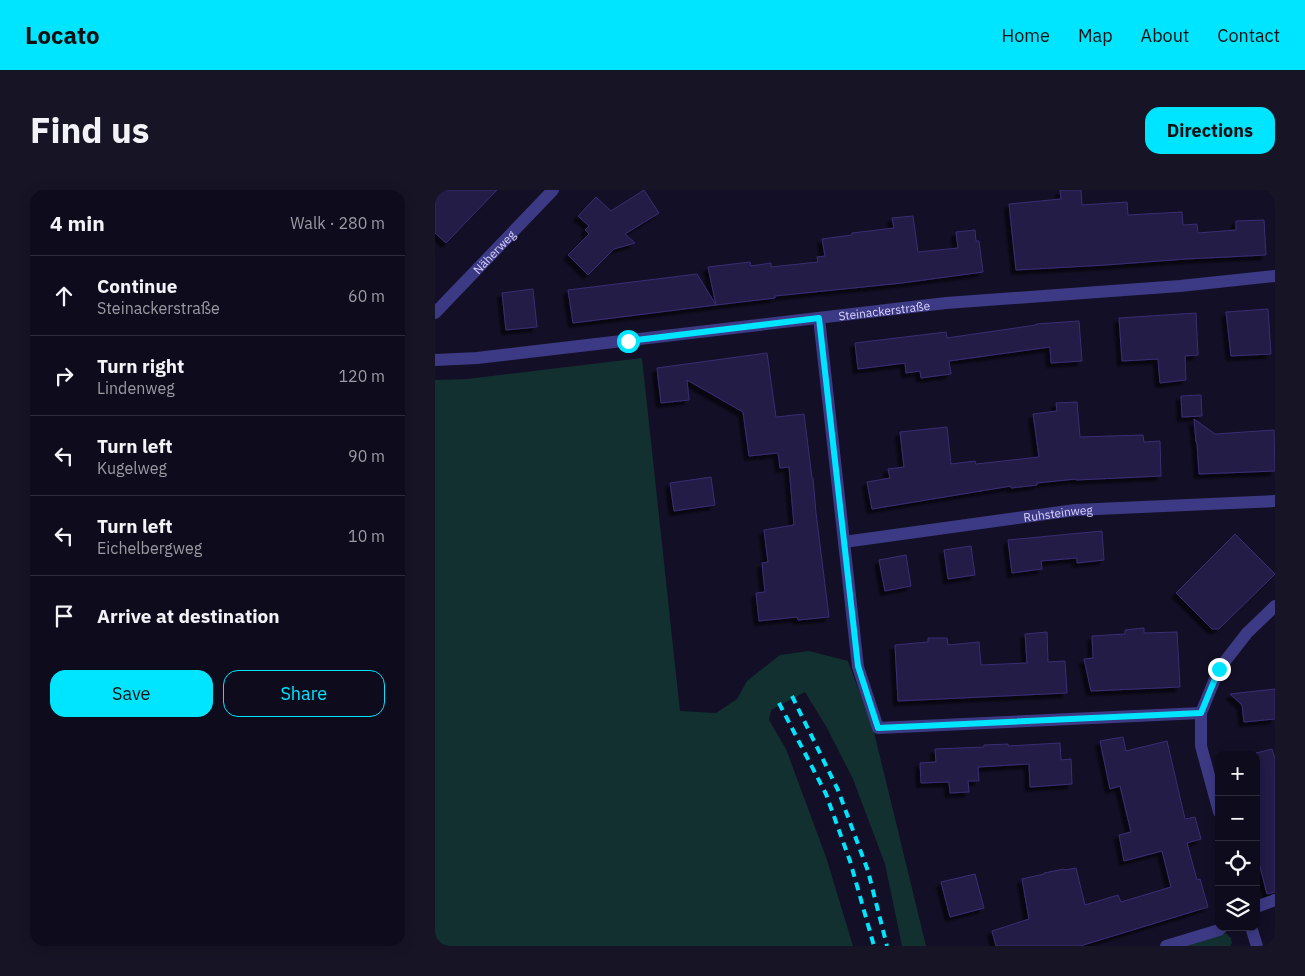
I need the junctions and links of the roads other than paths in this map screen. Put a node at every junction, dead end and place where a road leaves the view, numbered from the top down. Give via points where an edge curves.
1 (553, 190) edge
2 (1275, 276) edge
3 (435, 313) edge
4 (819, 318) junction
5 (435, 360) edge
6 (1275, 501) edge
7 (844, 542) junction
8 (1275, 606) edge
9 (1201, 713) junction
10 (1215, 797) edge
11 (1275, 900) edge
12 (1260, 906) edge
13 (1216, 931) edge
14 (1252, 931) edge
15 (1166, 946) edge
16 (1257, 946) edge

1 - 3 street, Näherweg
2 - 4 street, Steinackerstraße via 946,303
4 - 5 street, Steinackerstraße via 477,358
4 - 7 street
6 - 7 street, Ruhsteinweg via 1075,510
7 - 9 street via 858,666 878,728
8 - 9 street via 1247,633 1219,669
9 - 10 street via 1201,746
11 - 12 street
13 - 15 street
14 - 16 street

